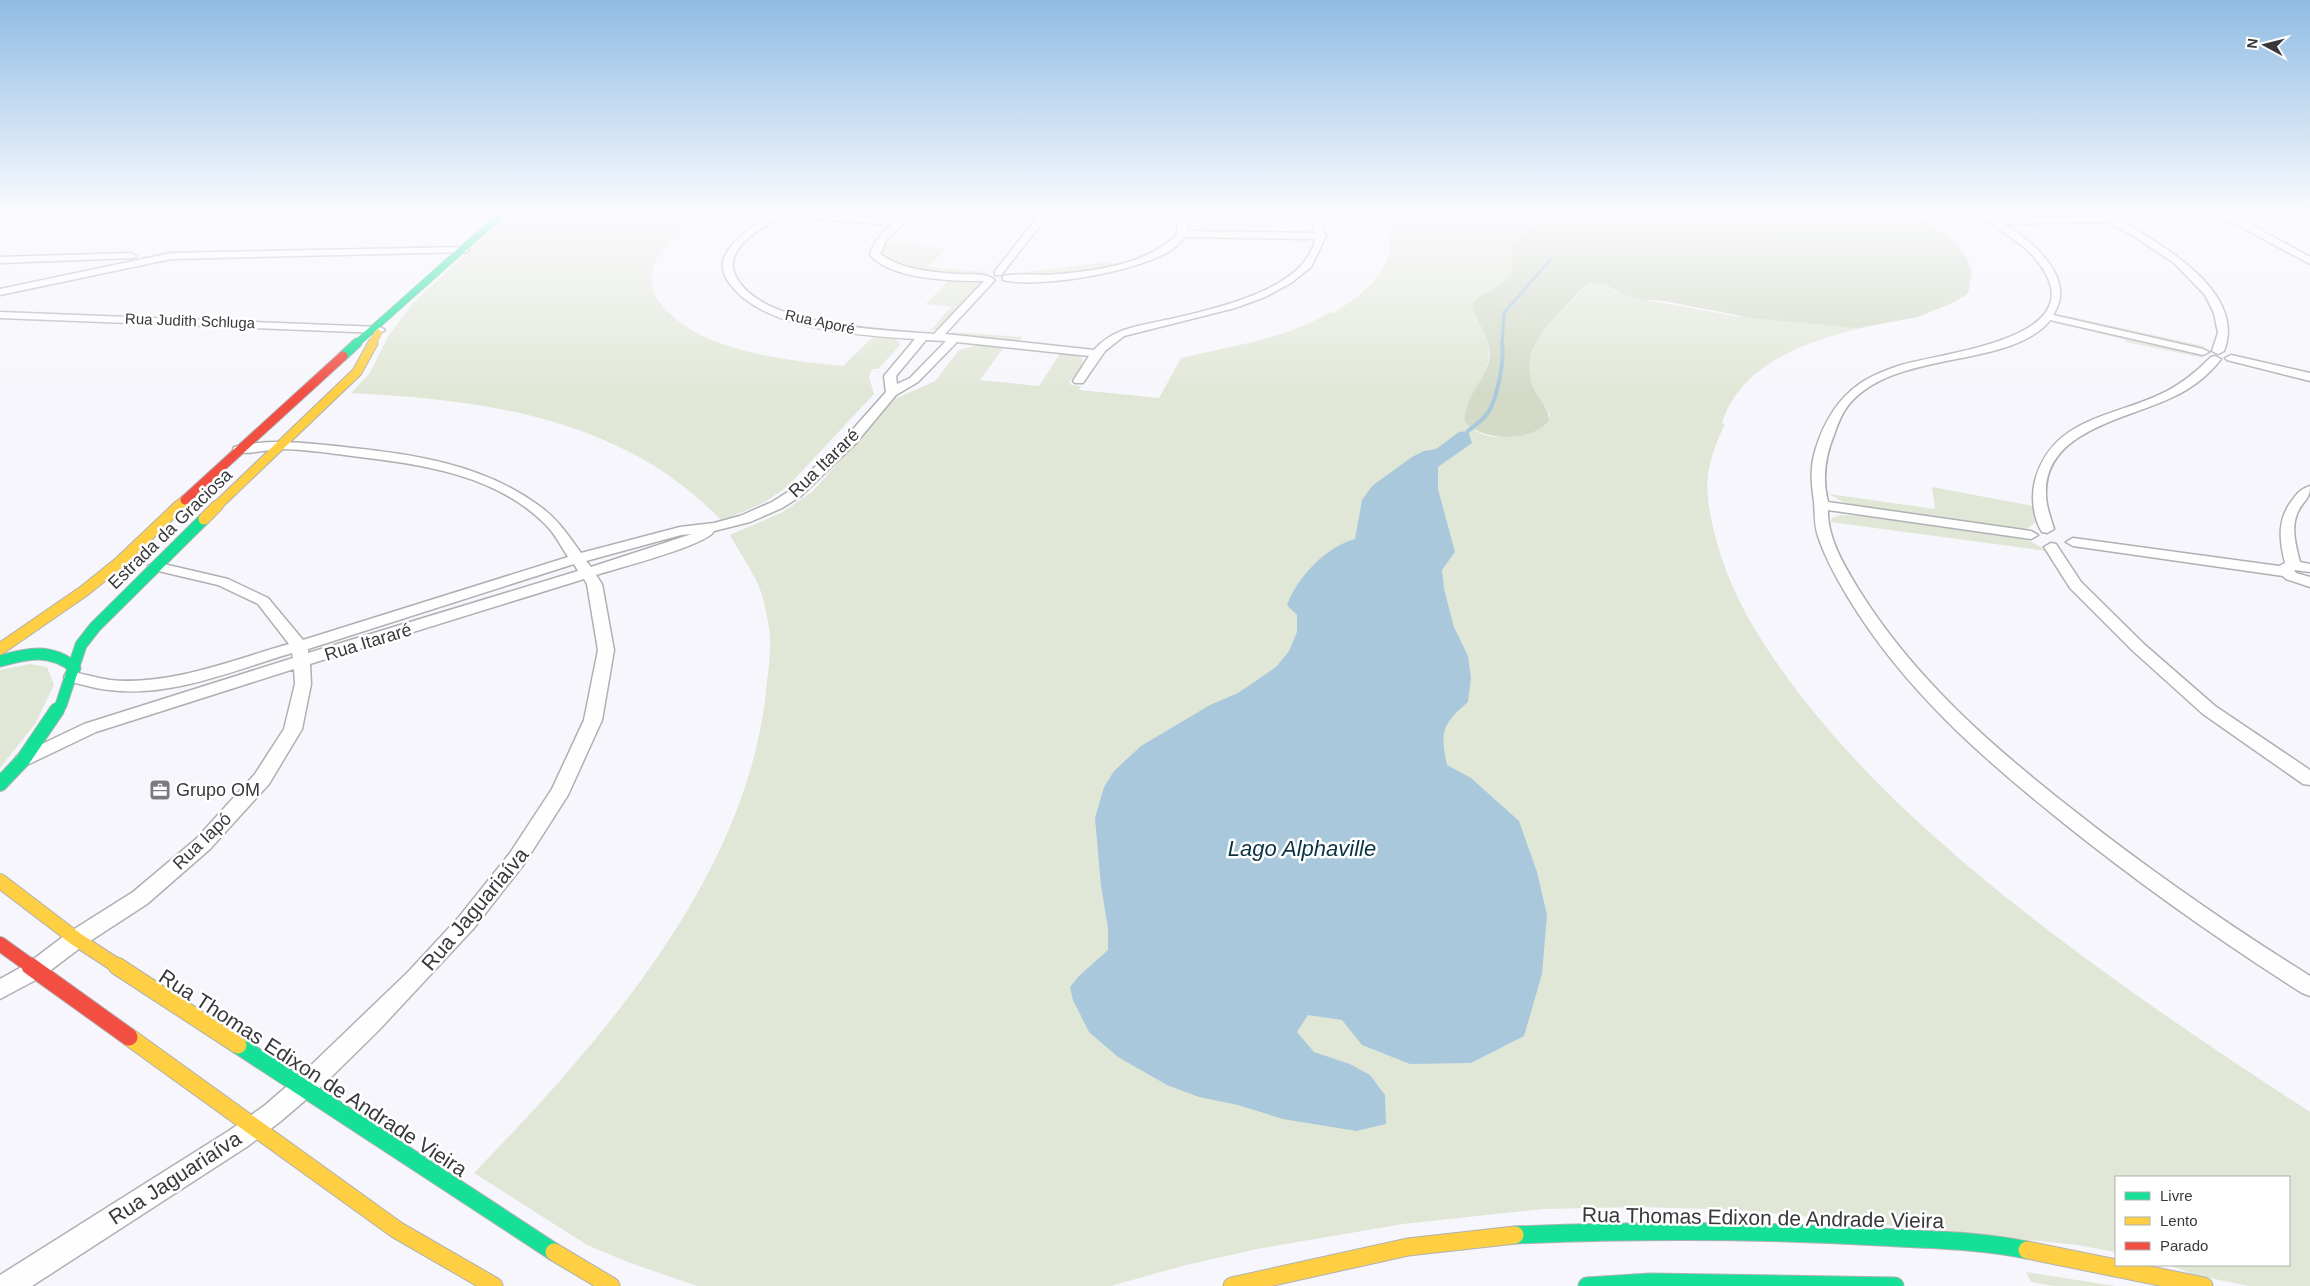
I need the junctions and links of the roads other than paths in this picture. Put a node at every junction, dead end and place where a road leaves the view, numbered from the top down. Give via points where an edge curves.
1 (90, 273) edge
2 (438, 273) edge
3 (728, 273) edge
4 (934, 273) edge
5 (998, 273) edge
6 (1081, 273) edge
7 (1298, 273) edge
8 (2051, 273) edge
9 (2188, 273) edge
10 (995, 277) junction
11 (0, 292) edge
12 (0, 315) edge
13 (2050, 317) junction
14 (377, 330) junction
15 (922, 337) junction
16 (937, 337) junction
17 (953, 340) junction
18 (1095, 353) junction
19 (2217, 355) junction
20 (2310, 377) edge
21 (1079, 381) dead end
22 (892, 392) junction
23 (284, 445) junction
24 (239, 450) junction
25 (2310, 490) edge
26 (1821, 505) junction
27 (2047, 528) junction
28 (2031, 535) junction
29 (2074, 542) junction
30 (2051, 547) junction
31 (586, 564) junction
32 (156, 566) junction
33 (2290, 568) junction
34 (2309, 579) edge
35 (0, 649) edge
36 (300, 654) junction
37 (0, 661) edge
38 (73, 672) junction
39 (23, 760) junction
40 (2310, 779) edge
41 (0, 784) edge
42 (0, 881) edge
43 (76, 939) junction
44 (0, 944) edge
45 (35, 970) junction
46 (2310, 987) edge
47 (0, 990) edge
48 (303, 1089) junction
49 (254, 1128) junction
50 (8, 1286) edge
51 (494, 1286) edge
52 (611, 1286) edge
53 (1232, 1286) edge
54 (1587, 1286) edge
55 (1895, 1286) edge
56 (2204, 1286) edge

1 - 11 street
2 - 14 main road, Estrada da Graciosa
3 - 15 street, Rua Aporé via 734,288 752,302 778,313 814,324
4 - 10 street
5 - 10 street
6 - 10 street
7 - 18 street via 1282,285 1229,307 1120,334 1104,343
8 - 13 street via 2056,298
9 - 19 street via 2205,288 2220,316 2223,334
10 - 16 street
12 - 14 street, Rua Judith Schluga
13 - 19 street
13 - 26 street via 2018,338 1975,352 1916,363 1864,386 1842,405 1820,451 1818,487
14 - 23 main road, Estrada da Graciosa via 357,372
14 - 24 main road, Estrada da Graciosa
15 - 16 street, Rua Aporé
15 - 22 street via 890,376
16 - 17 street, Rua Aporé
17 - 18 street, Rua Aporé
17 - 22 street via 914,380
18 - 21 street
19 - 20 street
19 - 27 street via 2206,372 2184,389 2082,428 2064,440 2045,466 2041,478 2039,493
22 - 31 street, Rua Itararé via 851,440 778,505 715,527 687,542
23 - 24 street, Rua Jaguariaíva
23 - 31 street, Rua Jaguariaíva via 376,454 449,469 494,484 539,510 566,535
23 - 32 main road, Estrada da Graciosa
24 - 35 main road, Estrada da Graciosa via 120,562
25 - 33 street via 2290,512 2286,535
26 - 28 street
26 - 46 street via 1821,521 1837,564 1860,606 1913,674 1972,735 2110,850
27 - 28 street via 2034,529
27 - 29 street via 2063,533
28 - 30 street
29 - 30 street via 2069,548
29 - 33 street
30 - 40 street via 2075,585 2139,648 2209,710
31 - 36 street, Rua Itararé
31 - 48 street, Rua Jaguariaíva via 599,594 606,649 598,698 577,765 534,838 486,903 406,990
32 - 36 street via 222,582 263,600
32 - 38 main road, Estrada da Graciosa via 105,616 81,645
33 - 34 street
36 - 38 street, Rua Itararé via 144,685 110,685
36 - 39 street, Rua Itararé via 108,721
36 - 43 street, Rua Iapó via 303,684 293,729 262,780 203,844 140,898
37 - 38 main road via 47,654 64,657
38 - 39 main road, Estrada da Graciosa via 61,705
39 - 41 main road, Estrada da Graciosa
42 - 43 main road, Rua Thomas Edixon de Andrade Vieira
43 - 45 street, Rua Iapó
43 - 48 main road, Rua Thomas Edixon de Andrade Vieira
44 - 45 main road
45 - 47 street, Rua Iapó
45 - 49 main road
48 - 49 street, Rua Jaguariaíva
48 - 52 main road, Rua Thomas Edixon de Andrade Vieira via 535,1241
49 - 50 street, Rua Jaguariaíva
49 - 51 main road via 397,1230
53 - 56 main road, Rua Thomas Edixon de Andrade Vieira via 1341,1259 1480,1237 1632,1230 1828,1234 1997,1244
54 - 55 main road via 1650,1282

